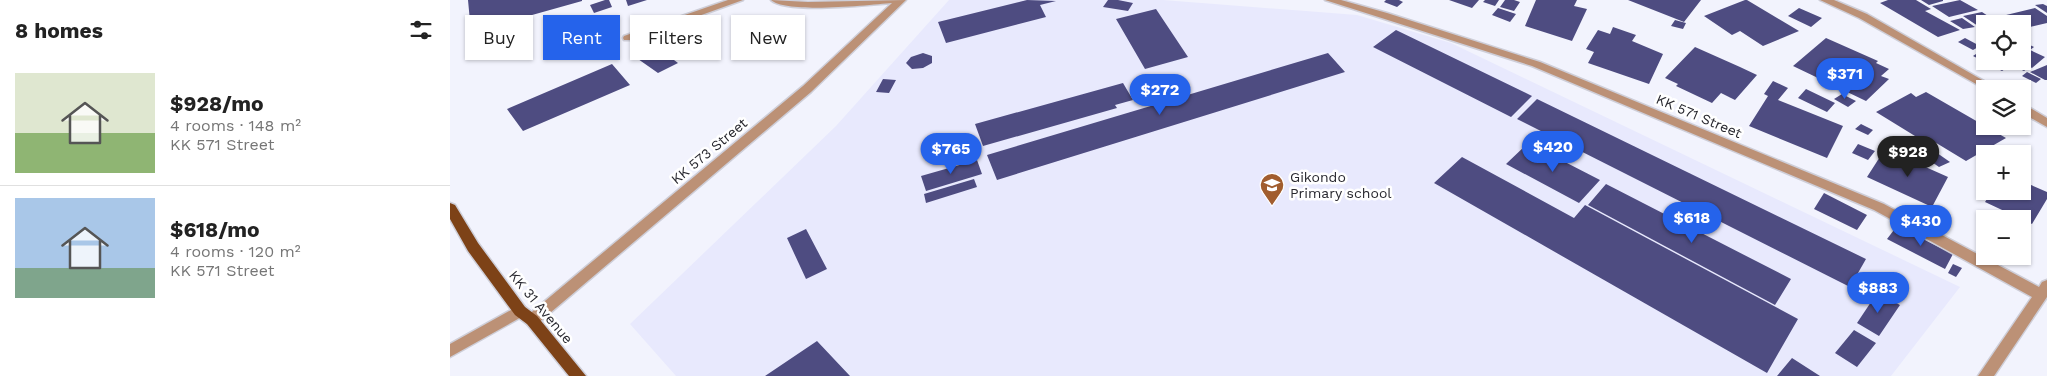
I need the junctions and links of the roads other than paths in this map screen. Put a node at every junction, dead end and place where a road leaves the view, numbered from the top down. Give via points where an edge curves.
1 (738, 0) edge
2 (776, 0) edge
3 (896, 0) edge
4 (901, 0) edge
5 (1330, 0) edge
6 (1825, 0) edge
7 (628, 38) dead end
8 (1977, 80) edge
9 (2031, 113) edge
10 (2047, 123) edge
11 (450, 208) edge
12 (2044, 290) edge
13 (520, 311) junction
14 (532, 320) junction
15 (450, 351) edge
16 (578, 376) edge
17 (1986, 376) edge

1 - 7 street
2 - 3 street via 808,5
4 - 14 street, KK 573 Street via 807,89
5 - 12 street, KK 571 Street via 1536,64 1870,203
6 - 8 street via 1863,16
9 - 10 street
11 - 13 main road, KK 31 Avenue via 473,247
12 - 17 street
13 - 14 main road, KK 31 Avenue
13 - 15 street
14 - 16 main road, KK 31 Avenue

